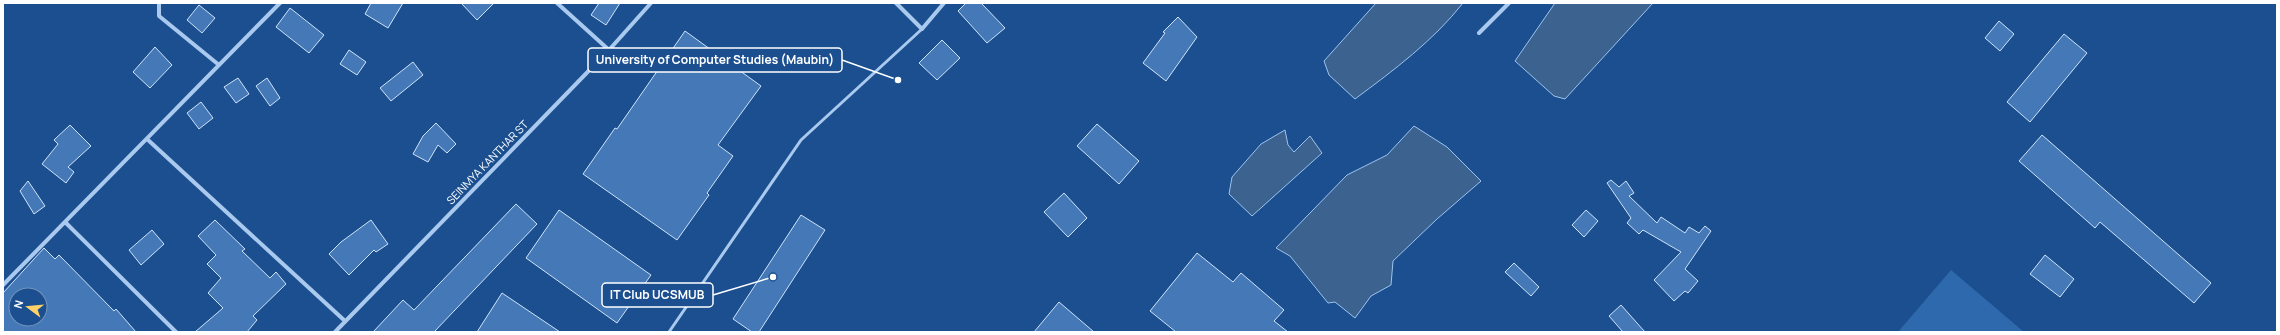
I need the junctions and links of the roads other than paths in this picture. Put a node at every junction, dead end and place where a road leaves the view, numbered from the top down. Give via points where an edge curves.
1 (159, 3) edge
2 (280, 3) edge
3 (557, 3) edge
4 (651, 3) edge
5 (896, 3) edge
6 (944, 3) edge
7 (1509, 3) edge
8 (922, 29) junction
9 (1479, 33) dead end
10 (610, 50) junction
11 (219, 65) junction
12 (147, 139) junction
13 (65, 222) junction
14 (3, 285) edge
15 (345, 321) junction
16 (176, 332) edge
17 (334, 332) edge
18 (669, 332) edge

1 - 11 street via 159,16
2 - 11 street
3 - 10 street
4 - 10 street, SEINMYA KANTHAR ST
5 - 8 street
6 - 8 street
7 - 9 street
8 - 18 lane via 801,140
10 - 15 street, SEINMYA KANTHAR ST
11 - 12 street
12 - 13 street
12 - 15 street
13 - 14 street
13 - 16 street
15 - 17 street, SEINMYA KANTHAR ST

